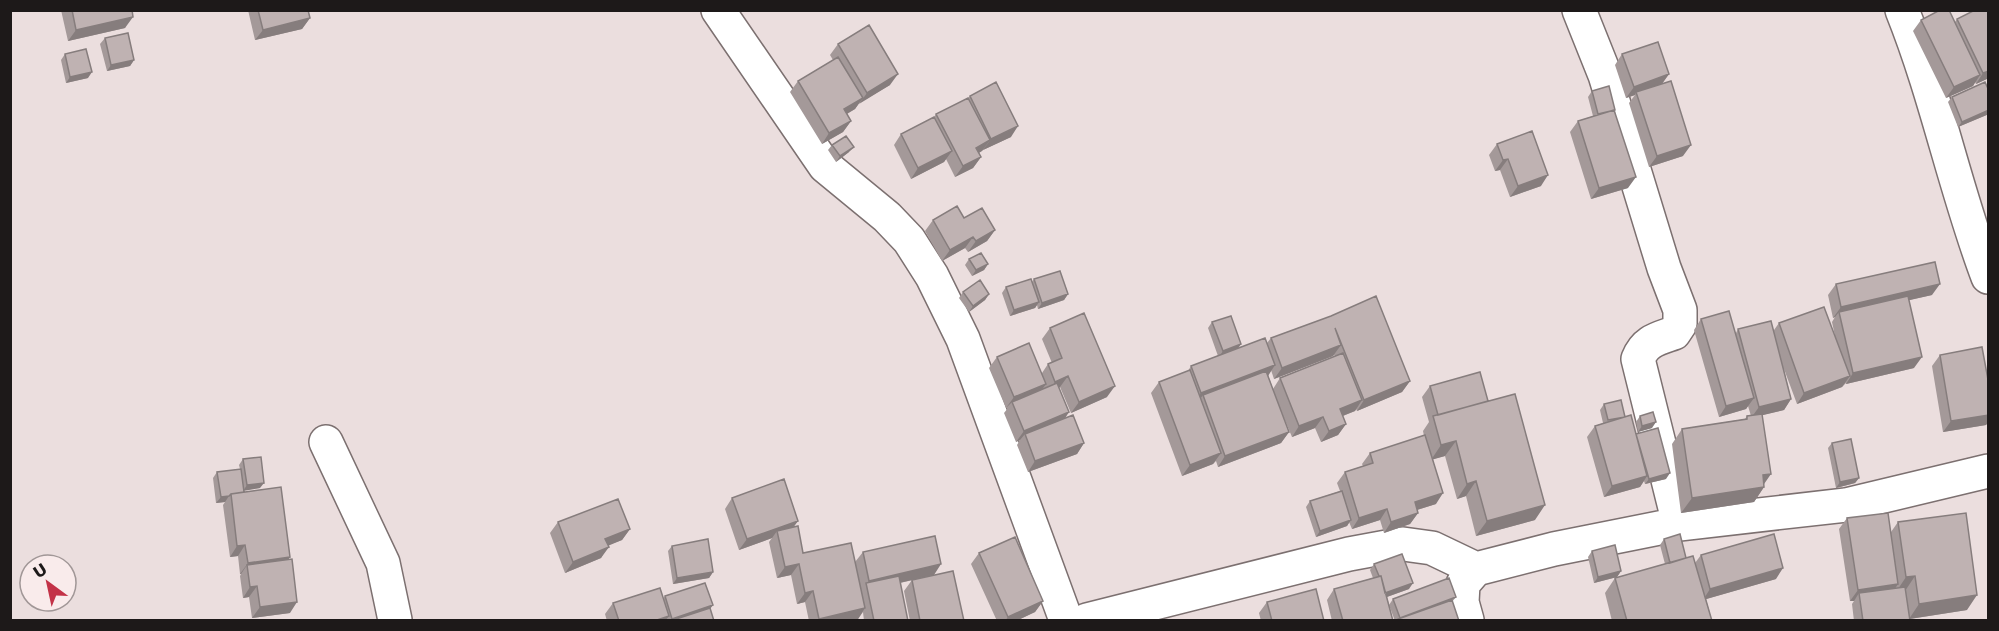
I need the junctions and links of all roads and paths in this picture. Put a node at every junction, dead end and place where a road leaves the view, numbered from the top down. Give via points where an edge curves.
1 (718, 10) edge
2 (1579, 10) edge
3 (1906, 12) edge
4 (1989, 277) edge
5 (326, 442) dead end
6 (1989, 471) edge
7 (1679, 524) junction
8 (1476, 569) junction
9 (395, 621) edge
10 (1066, 621) edge
11 (1087, 621) edge
12 (1467, 621) edge

1 - 10 street via 825,166 909,240 932,276 963,339
2 - 7 street via 1605,75 1680,310 1680,324 1674,333 1654,340 1642,349 1638,359
3 - 4 street
5 - 9 street via 383,563
6 - 7 street via 1846,505
7 - 8 street
8 - 11 street via 1432,548 1402,544
8 - 12 street via 1463,584

